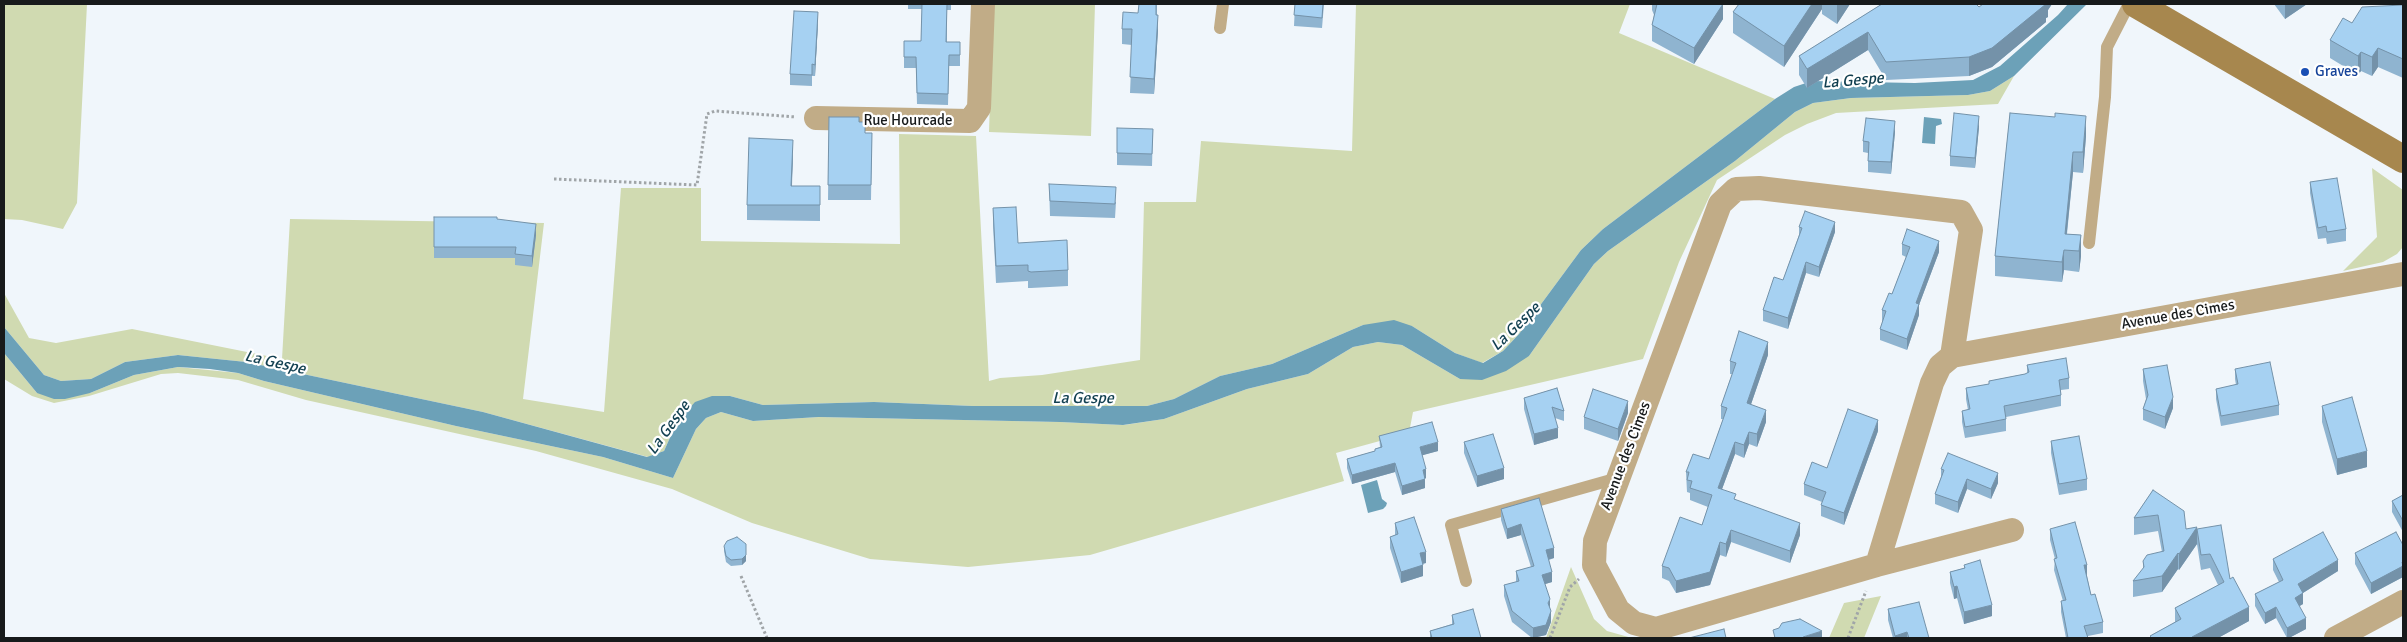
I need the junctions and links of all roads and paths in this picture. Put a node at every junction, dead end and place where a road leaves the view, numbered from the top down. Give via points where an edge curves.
1 (983, 4) edge
2 (1223, 4) edge
3 (2129, 4) edge
4 (2136, 4) edge
5 (1220, 28) dead end
6 (816, 118) joint
7 (2403, 159) edge
8 (554, 179) dead end
9 (2089, 243) dead end
10 (2403, 274) edge
11 (1952, 356) junction
12 (1618, 478) junction
13 (2012, 530) dead end
14 (1594, 565) junction
15 (1877, 565) junction
16 (741, 576) dead end
17 (1466, 581) dead end
18 (2403, 602) edge
19 (767, 638) edge
20 (1550, 638) edge
21 (1848, 638) edge
22 (2336, 638) edge

1 - 6 street, Rue Hourcade via 980,108 970,121
2 - 5 lane
3 - 9 lane via 2107,47 2105,97
4 - 7 main road
6 - 8 path via 715,111 706,114 697,185
10 - 11 street, Avenue des Cimes
11 - 12 street, Avenue des Cimes via 1971,230 1961,212 1759,188 1736,189 1720,204
11 - 15 street via 1940,366 1932,384
12 - 14 street, Avenue des Cimes via 1595,541
12 - 17 lane via 1452,525
13 - 15 street
14 - 15 street via 1618,610 1634,623 1656,629
14 - 20 path via 1570,587
15 - 21 path
16 - 19 path
18 - 22 street

